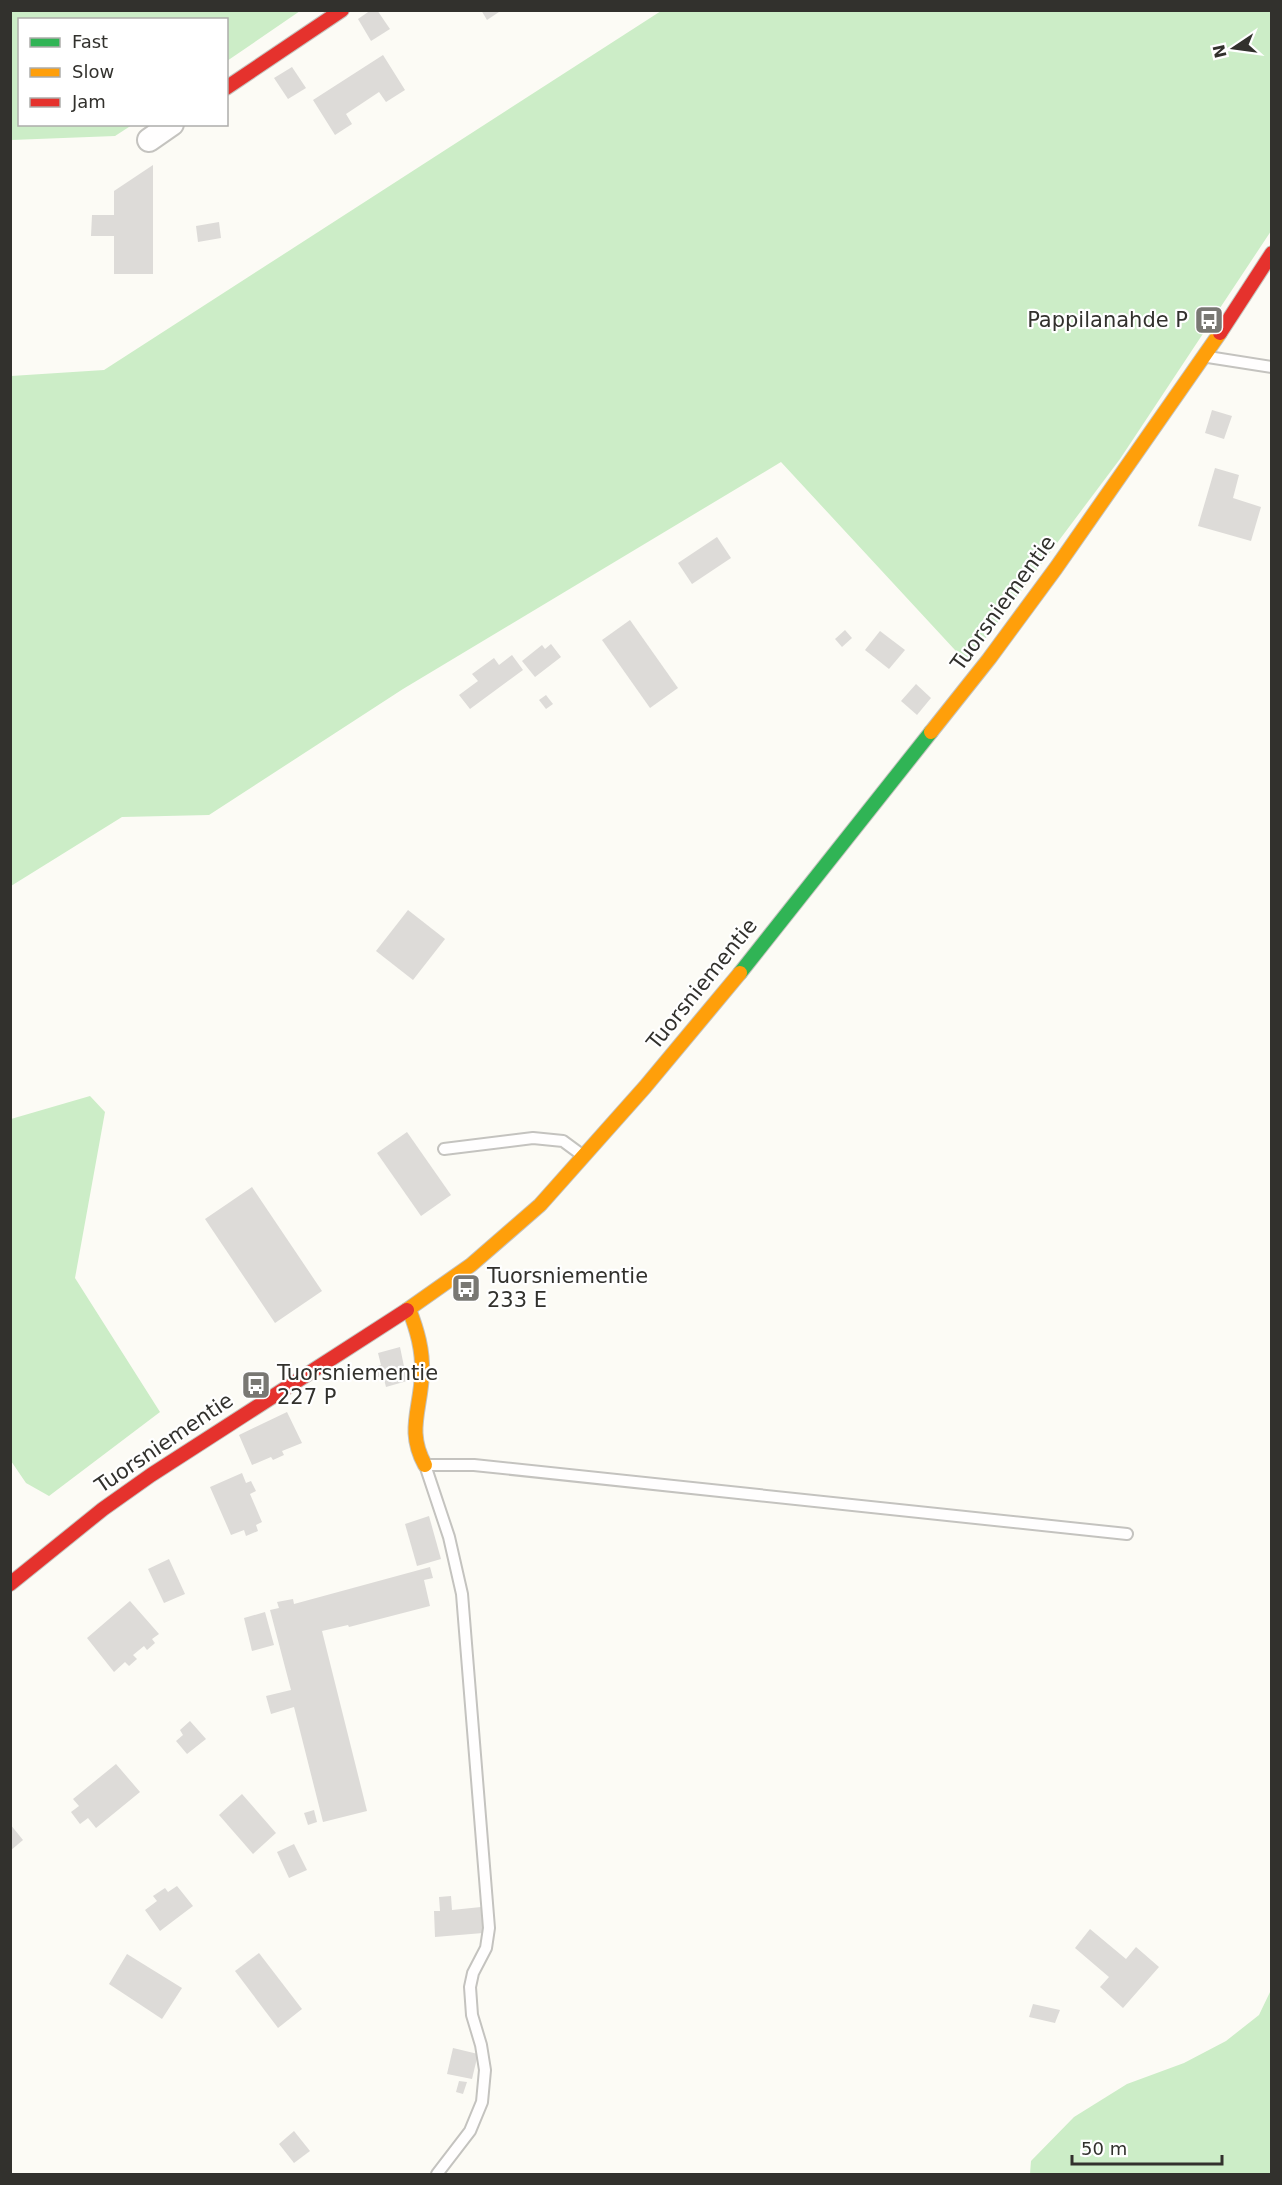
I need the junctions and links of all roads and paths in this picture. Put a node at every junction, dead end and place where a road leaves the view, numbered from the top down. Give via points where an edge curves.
1 (342, 10) edge
2 (228, 87) edge
3 (169, 126) edge
4 (149, 140) dead end
5 (1272, 253) edge
6 (1205, 356) junction
7 (1272, 367) edge
8 (444, 1149) dead end
9 (585, 1156) junction
10 (409, 1309) junction
11 (425, 1465) junction
12 (1126, 1534) dead end
13 (10, 1584) edge
14 (437, 2175) edge

1 - 2 main road
3 - 4 street
5 - 6 main road, Tuorsniementie
6 - 7 lane
6 - 9 main road, Tuorsniementie via 989,660 714,1006
8 - 9 lane via 533,1138 563,1141
9 - 10 main road, Tuorsniementie via 540,1206 500,1242
10 - 11 main road via 421,1345 422,1373 414,1436
10 - 13 main road, Tuorsniementie via 142,1481
11 - 12 lane via 474,1465
11 - 14 lane via 449,1537 462,1594 489,1928 486,1948 470,1987 472,2015 485,2070 482,2102 470,2131

